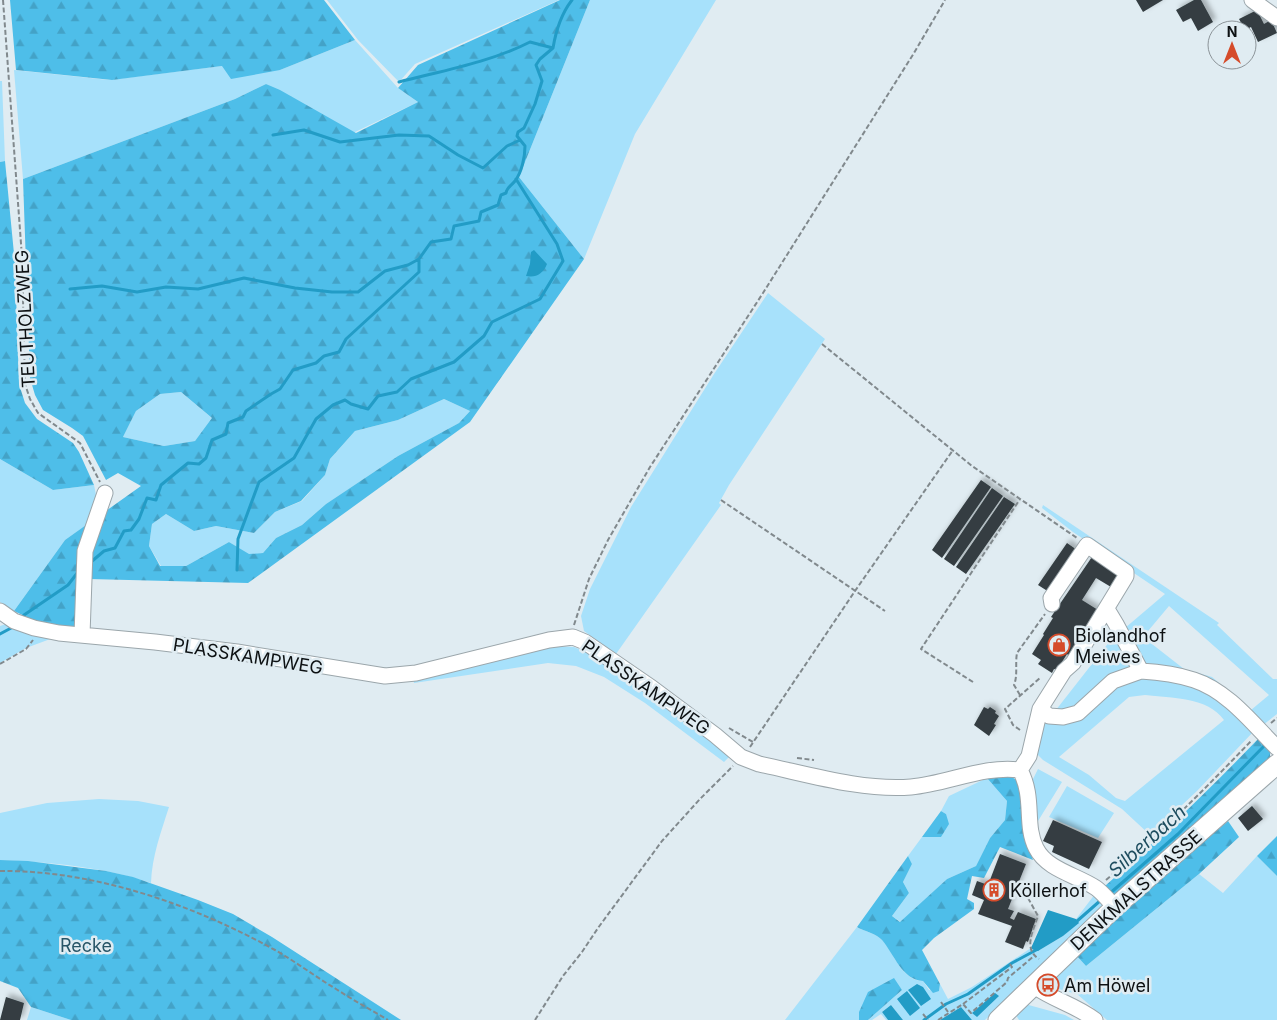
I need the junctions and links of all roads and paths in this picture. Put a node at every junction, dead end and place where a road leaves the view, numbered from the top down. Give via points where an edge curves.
1 (3, 0) edge
2 (945, 0) edge
3 (1252, 0) edge
4 (1277, 18) edge
5 (822, 344) dead end
6 (953, 450) junction
7 (105, 493) joint
8 (1020, 499) junction
9 (721, 500) dead end
10 (1087, 545) junction
11 (855, 591) junction
12 (1052, 604) joint
13 (1106, 609) junction
14 (0, 611) edge
15 (885, 611) dead end
16 (38, 629) junction
17 (82, 635) junction
18 (573, 637) junction
19 (0, 664) edge
20 (1141, 671) junction
21 (1041, 677) dead end
22 (973, 682) dead end
23 (1020, 696) junction
24 (1040, 709) junction
25 (1277, 718) edge
26 (1032, 739) junction
27 (1269, 740) edge
28 (746, 752) junction
29 (1277, 764) edge
30 (1020, 770) junction
31 (0, 871) edge
32 (1106, 897) junction
33 (1028, 898) dead end
34 (1033, 955) junction
35 (1039, 959) dead end
36 (1009, 963) dead end
37 (1007, 971) junction
38 (1011, 976) junction
39 (1034, 986) junction
40 (941, 1002) dead end
41 (963, 1004) junction
42 (949, 1013) junction
43 (923, 1014) dead end
44 (388, 1020) edge
45 (535, 1020) edge
46 (928, 1020) edge
47 (938, 1020) edge
48 (998, 1020) edge
49 (1095, 1020) edge

1 - 7 path, TEUTHOLZWEG via 22,257 24,384 38,413 80,443
2 - 18 path via 763,293 650,467 589,579 574,620
3 - 4 street
5 - 6 path
6 - 8 path
6 - 11 path
7 - 17 street via 85,551
8 - 10 path
8 - 22 path via 921,649
9 - 11 path
10 - 12 street via 1051,598
10 - 13 street via 1126,572
11 - 15 path
11 - 28 path
12 - 23 path via 1018,653 1014,685
13 - 20 street
13 - 24 street
14 - 16 street, PLASSKAMPWEG
16 - 17 street, PLASSKAMPWEG
16 - 19 path via 26,649
17 - 18 street, PLASSKAMPWEG via 237,652 385,676 416,673
18 - 28 street, PLASSKAMPWEG via 586,642 715,735
20 - 24 street via 1113,682 1078,713 1049,716
20 - 27 street via 1169,673 1196,680 1237,708
21 - 23 path
23 - 26 path via 1005,709 1013,724
24 - 26 street
25 - 27 path
26 - 30 street via 1029,756
27 - 32 path via 1206,788 1151,841
28 - 30 street, PLASSKAMPWEG via 759,764 872,787 912,787 999,769
28 - 45 path via 662,841 563,976
29 - 32 main road, DENKMALSTRASSE
30 - 32 street via 1029,793 1032,839 1037,850 1044,859
31 - 44 path via 25,871 82,880 139,892 185,908 276,950
32 - 39 main road, DENKMALSTRASSE
33 - 34 path via 1038,916 1029,945
34 - 35 path
34 - 38 path
36 - 37 path via 1011,966
37 - 38 path
37 - 41 path
38 - 41 path via 971,1013
39 - 48 main road, DENKMALSTRASSE
39 - 49 street
40 - 42 path
41 - 42 path
42 - 47 path
43 - 46 path

